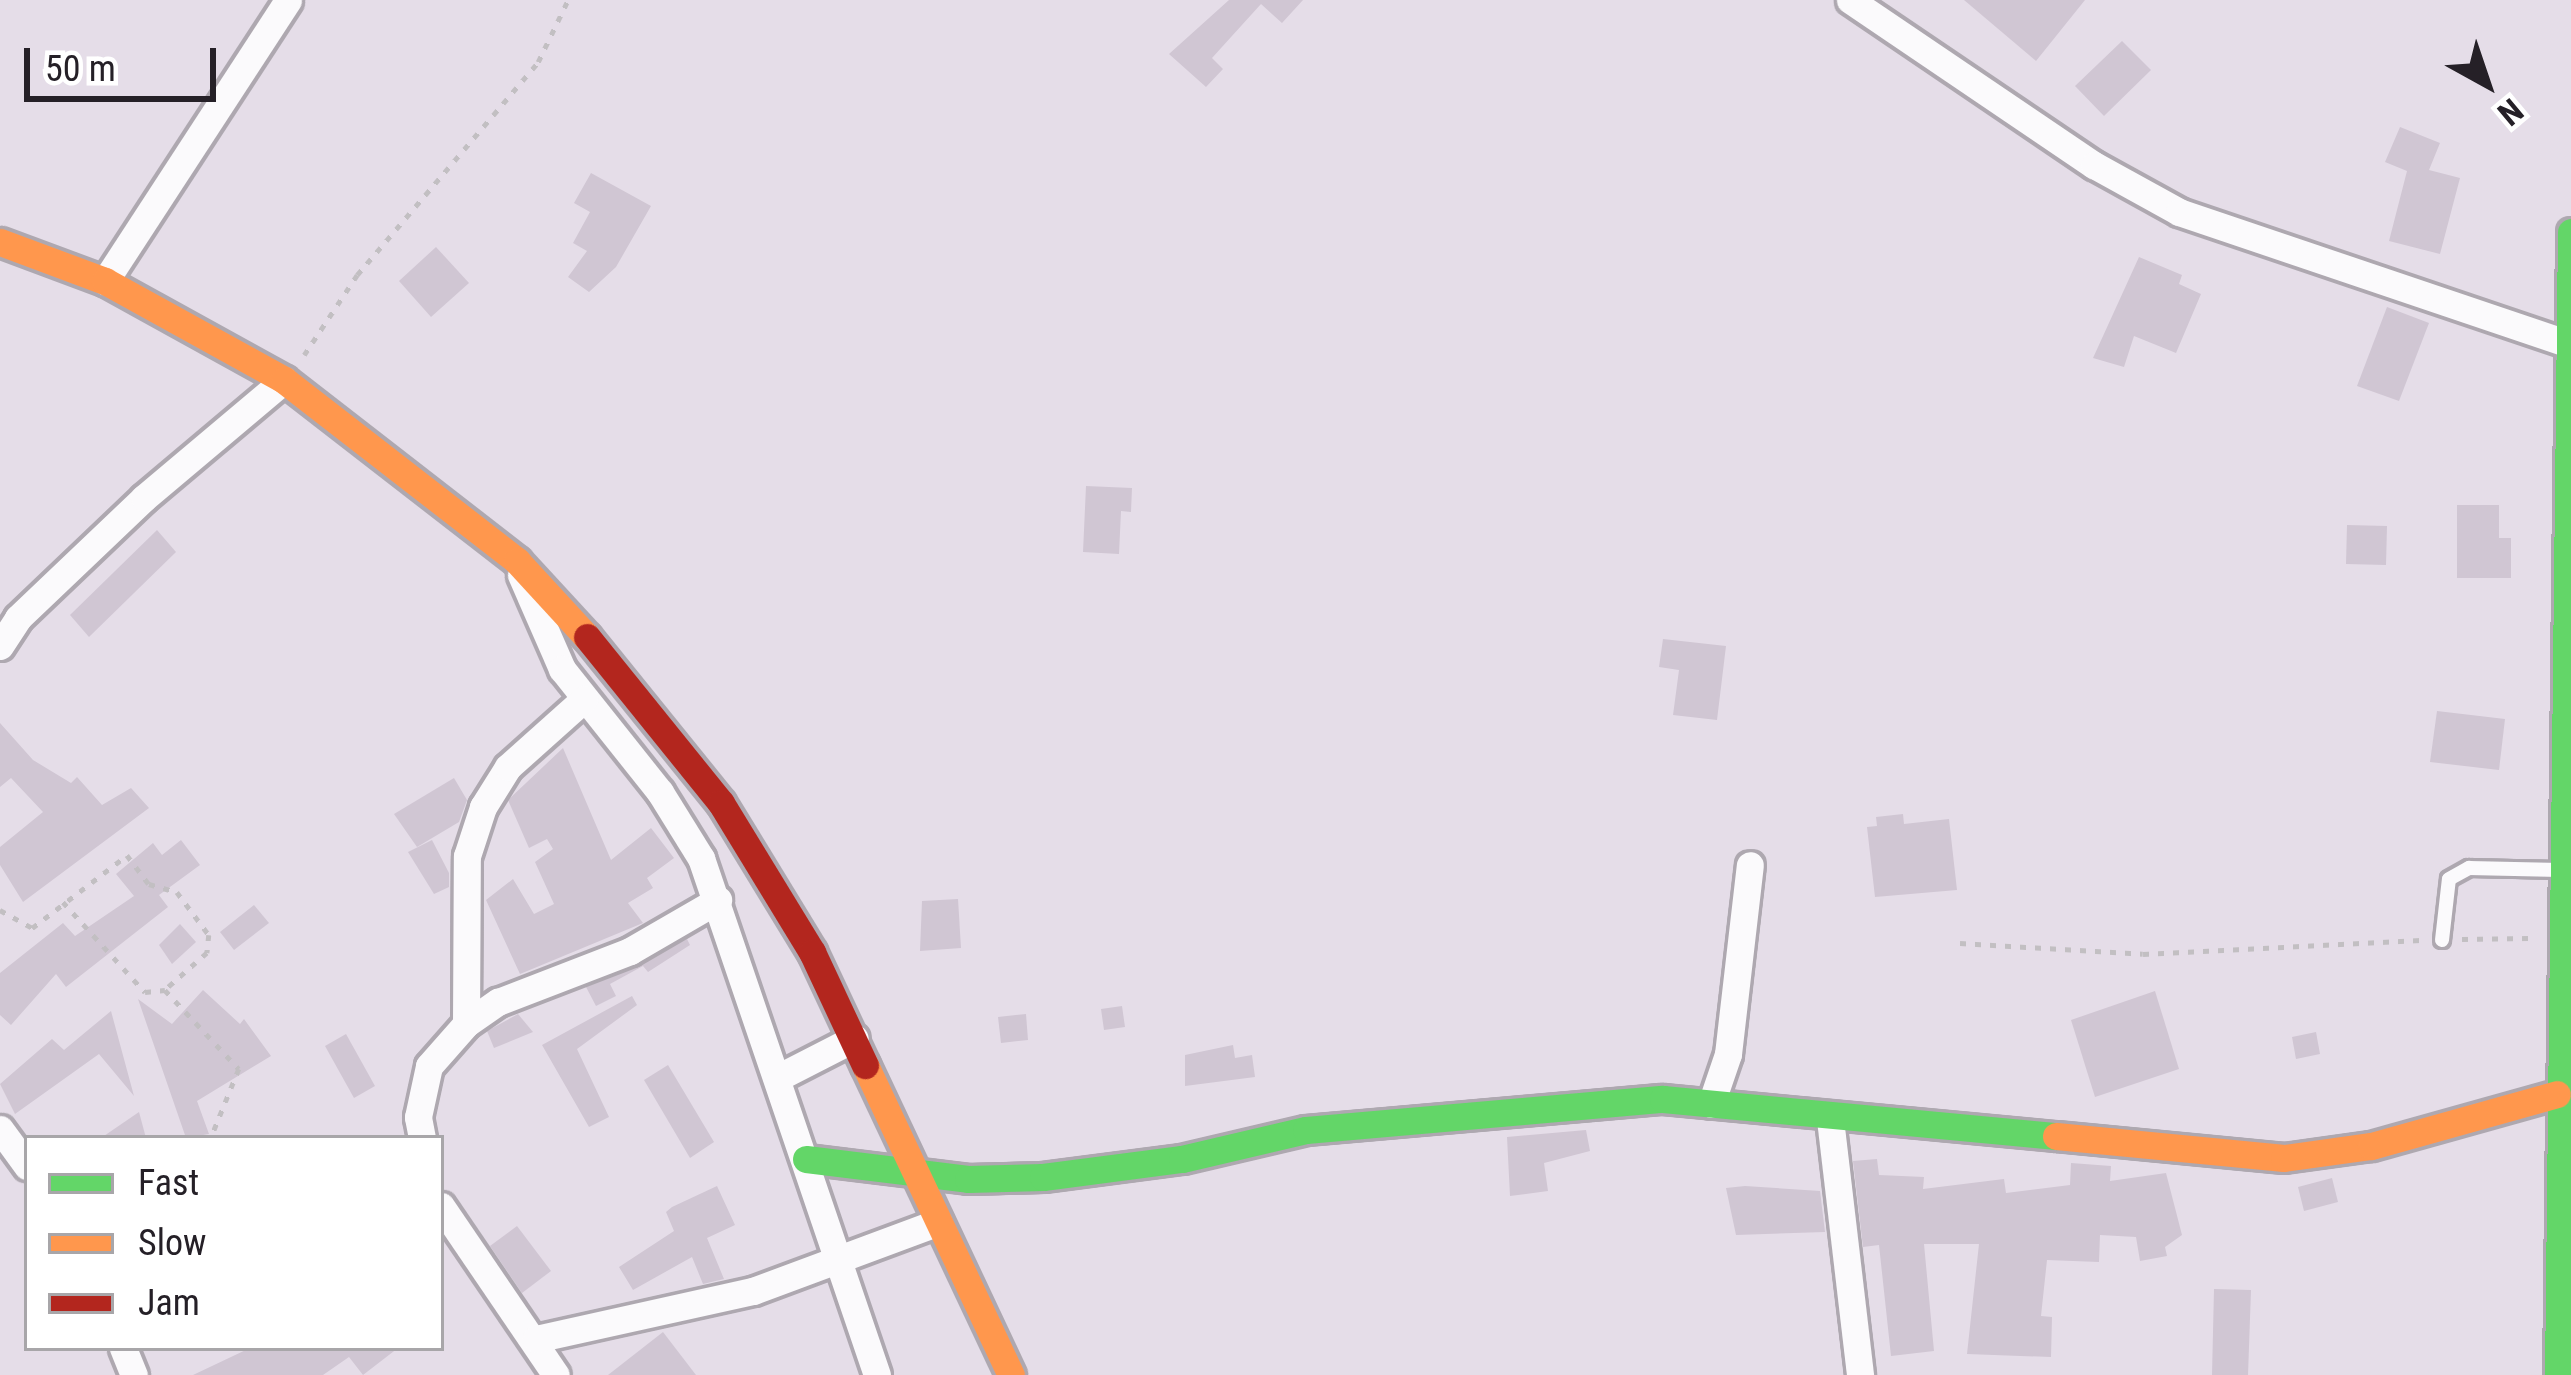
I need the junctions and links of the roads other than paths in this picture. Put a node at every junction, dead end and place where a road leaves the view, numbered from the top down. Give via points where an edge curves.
1 (288, 0) edge
2 (1850, 0) edge
3 (2571, 232) edge
4 (0, 242) edge
5 (105, 281) junction
6 (2568, 345) edge
7 (284, 380) junction
8 (517, 561) junction
9 (0, 646) edge
10 (584, 699) junction
11 (1750, 865) dead end
12 (2566, 870) junction
13 (718, 900) junction
14 (2567, 922) edge
15 (2442, 940) road end
16 (466, 1024) junction
17 (855, 1038) junction
18 (779, 1076) junction
19 (2557, 1094) junction
20 (1712, 1104) junction
21 (1830, 1119) junction
22 (0, 1129) edge
23 (421, 1135) edge
24 (806, 1160) junction
25 (24, 1162) edge
26 (914, 1167) junction
27 (444, 1210) edge
28 (939, 1222) junction
29 (2564, 1235) edge
30 (839, 1265) junction
31 (536, 1339) junction
32 (552, 1374) edge
33 (877, 1375) edge
34 (1011, 1375) edge
35 (1859, 1375) edge
36 (2558, 1375) edge

1 - 5 street
2 - 6 street via 2094,165 2179,212
3 - 6 street
4 - 5 street
5 - 7 street
6 - 12 street
7 - 8 street via 453,503
7 - 9 street via 144,498 18,618
8 - 10 street via 543,637
8 - 17 street via 695,766 812,952
10 - 13 street via 660,791
10 - 16 street via 508,767 483,807 467,856
11 - 20 street via 1728,1054
12 - 14 street
12 - 15 lane via 2469,868 2450,879
13 - 16 street via 630,951 498,1002
13 - 18 street
14 - 19 street
16 - 23 street via 429,1066
17 - 18 street
17 - 26 street
18 - 24 street
19 - 21 street via 2371,1146 2284,1158
19 - 29 street
20 - 21 street
20 - 26 street via 1528,1106 1306,1130 1165,1162 1043,1177 968,1179
21 - 35 street
22 - 25 street
24 - 26 street
24 - 30 street
26 - 28 street
27 - 31 street
28 - 30 street
28 - 34 street
29 - 36 street
30 - 31 street
30 - 33 street
31 - 32 street

